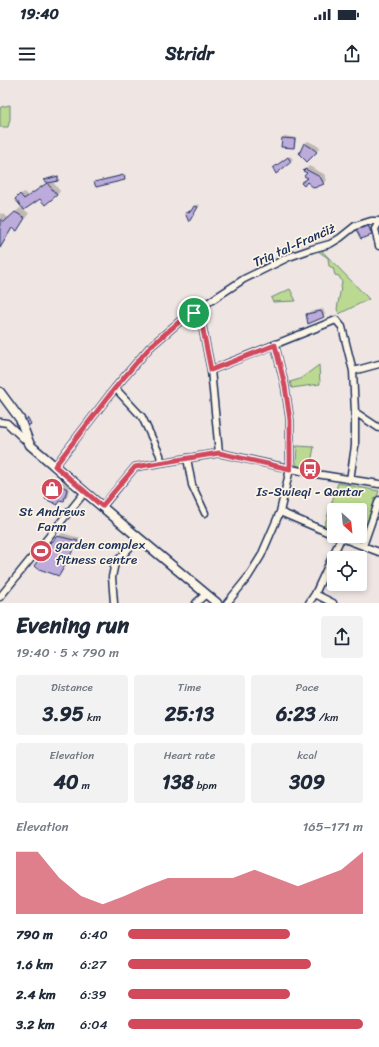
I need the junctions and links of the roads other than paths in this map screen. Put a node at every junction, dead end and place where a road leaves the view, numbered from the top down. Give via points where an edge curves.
1 (379, 222) edge
2 (379, 246) edge
3 (194, 313) junction
4 (275, 345) junction
5 (379, 364) edge
6 (211, 370) junction
7 (353, 371) junction
8 (115, 388) junction
9 (0, 392) edge
10 (355, 412) junction
11 (0, 422) edge
12 (379, 428) edge
13 (30, 445) junction
14 (219, 453) junction
15 (187, 458) junction
16 (161, 462) junction
17 (55, 466) junction
18 (290, 469) junction
19 (350, 480) junction
20 (379, 484) edge
21 (85, 492) junction
22 (379, 500) edge
23 (102, 506) junction
24 (280, 512) junction
25 (205, 513) dead end
26 (327, 532) edge
27 (138, 538) junction
28 (334, 543) edge
29 (355, 543) edge
30 (363, 546) junction
31 (379, 552) edge
32 (206, 594) junction
33 (315, 594) junction
34 (0, 597) edge
35 (114, 603) edge
36 (196, 603) edge
37 (217, 603) edge
38 (227, 603) edge
39 (309, 603) edge
40 (334, 603) edge

1 - 2 street via 375,229
1 - 3 street, Triq tal-Franċiż via 371,221 355,226 330,244 289,257 244,279
3 - 6 street via 202,325
3 - 8 street, Triq tal-Franċiż via 186,316 150,347
4 - 6 street
4 - 7 street via 336,320 342,327
4 - 18 street via 290,420
5 - 7 street
6 - 14 street
7 - 10 street
8 - 16 street via 142,418
8 - 17 street, Triq tal-Franċiż
9 - 13 street via 20,419
10 - 12 street
10 - 19 street via 355,446
11 - 13 street via 7,423
13 - 17 street
14 - 15 street
14 - 18 street
15 - 16 street
15 - 25 street via 192,484
16 - 23 street via 135,467
17 - 21 street
18 - 19 street
18 - 24 street
19 - 20 street
21 - 23 street
21 - 34 street
22 - 30 street
23 - 27 street
24 - 26 street
24 - 38 street via 261,556
27 - 32 street
27 - 35 street via 114,562
28 - 33 street
29 - 30 street
30 - 31 street
32 - 36 street
32 - 37 street
33 - 39 street
33 - 40 street

